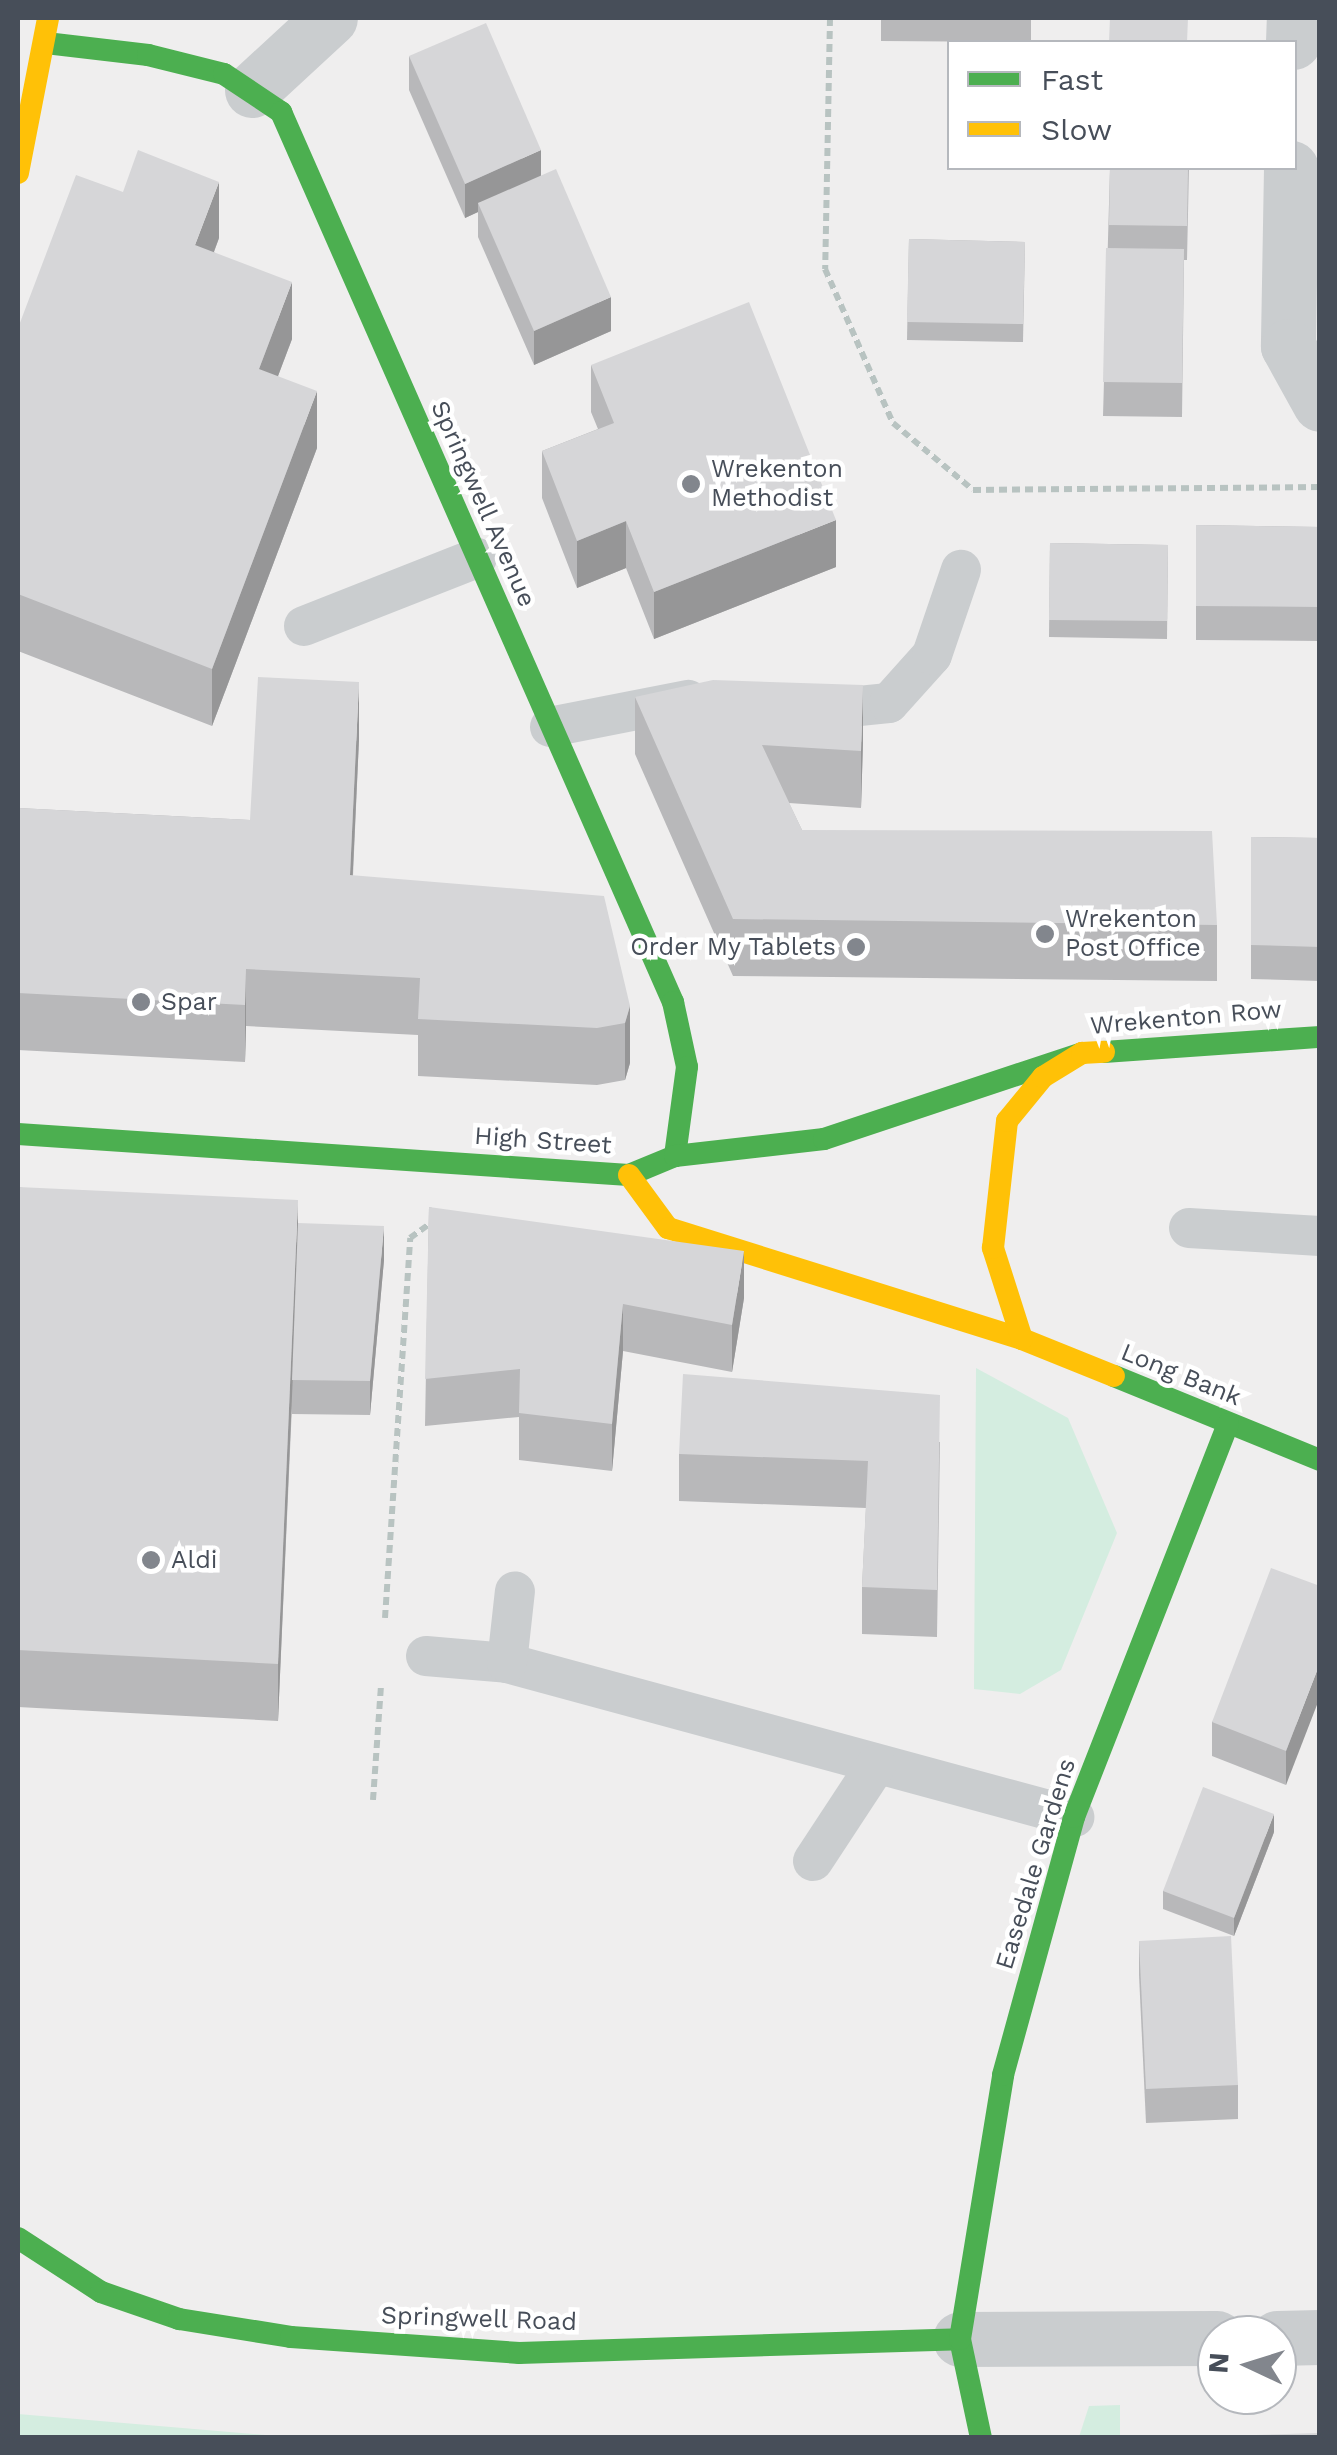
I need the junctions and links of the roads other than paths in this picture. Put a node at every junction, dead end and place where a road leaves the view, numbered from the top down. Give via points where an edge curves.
1 (48, 18) edge
2 (330, 18) edge
3 (46, 43) junction
4 (252, 90) junction
5 (1291, 170) edge
6 (18, 173) edge
7 (1320, 404) edge
8 (476, 558) junction
9 (961, 570) dead end
10 (304, 626) dead end
11 (722, 704) edge
12 (778, 710) edge
13 (550, 727) junction
14 (1320, 1037) edge
15 (1082, 1054) junction
16 (18, 1134) edge
17 (674, 1156) junction
18 (629, 1175) junction
19 (1189, 1228) dead end
20 (1320, 1236) edge
21 (1022, 1339) junction
22 (1228, 1424) junction
23 (1320, 1460) edge
24 (515, 1591) dead end
25 (426, 1656) dead end
26 (506, 1663) junction
27 (876, 1765) junction
28 (1074, 1816) junction
29 (813, 1861) dead end
30 (18, 2238) edge
31 (1197, 2338) edge
32 (960, 2339) junction
33 (981, 2438) edge

1 - 3 street
2 - 4 street
3 - 4 street, Springwell Avenue via 148,55 224,74
3 - 6 street
4 - 8 street, Springwell Avenue via 281,112
5 - 7 street via 1288,346
8 - 10 lane
8 - 13 street, Springwell Avenue
9 - 12 lane via 932,656 889,703
11 - 13 lane via 686,699
13 - 17 street, Springwell Avenue via 673,1002 688,1066
14 - 15 street, Wrekenton Row
15 - 17 street via 824,1139
15 - 21 street, Wrekenton Row via 1042,1077 1008,1122 993,1248
16 - 18 street, High Street
17 - 18 street
18 - 21 street, High Street via 668,1228
19 - 20 lane
21 - 22 street, Long Bank
22 - 23 street, Long Bank
22 - 28 street, Easedale Gardens
24 - 26 lane
25 - 26 lane
26 - 27 lane
27 - 28 lane
27 - 29 lane
28 - 32 street, Easedale Gardens via 1002,2075
30 - 32 street, Springwell Road via 101,2292 179,2318 292,2337 519,2352
31 - 32 street
32 - 33 street

